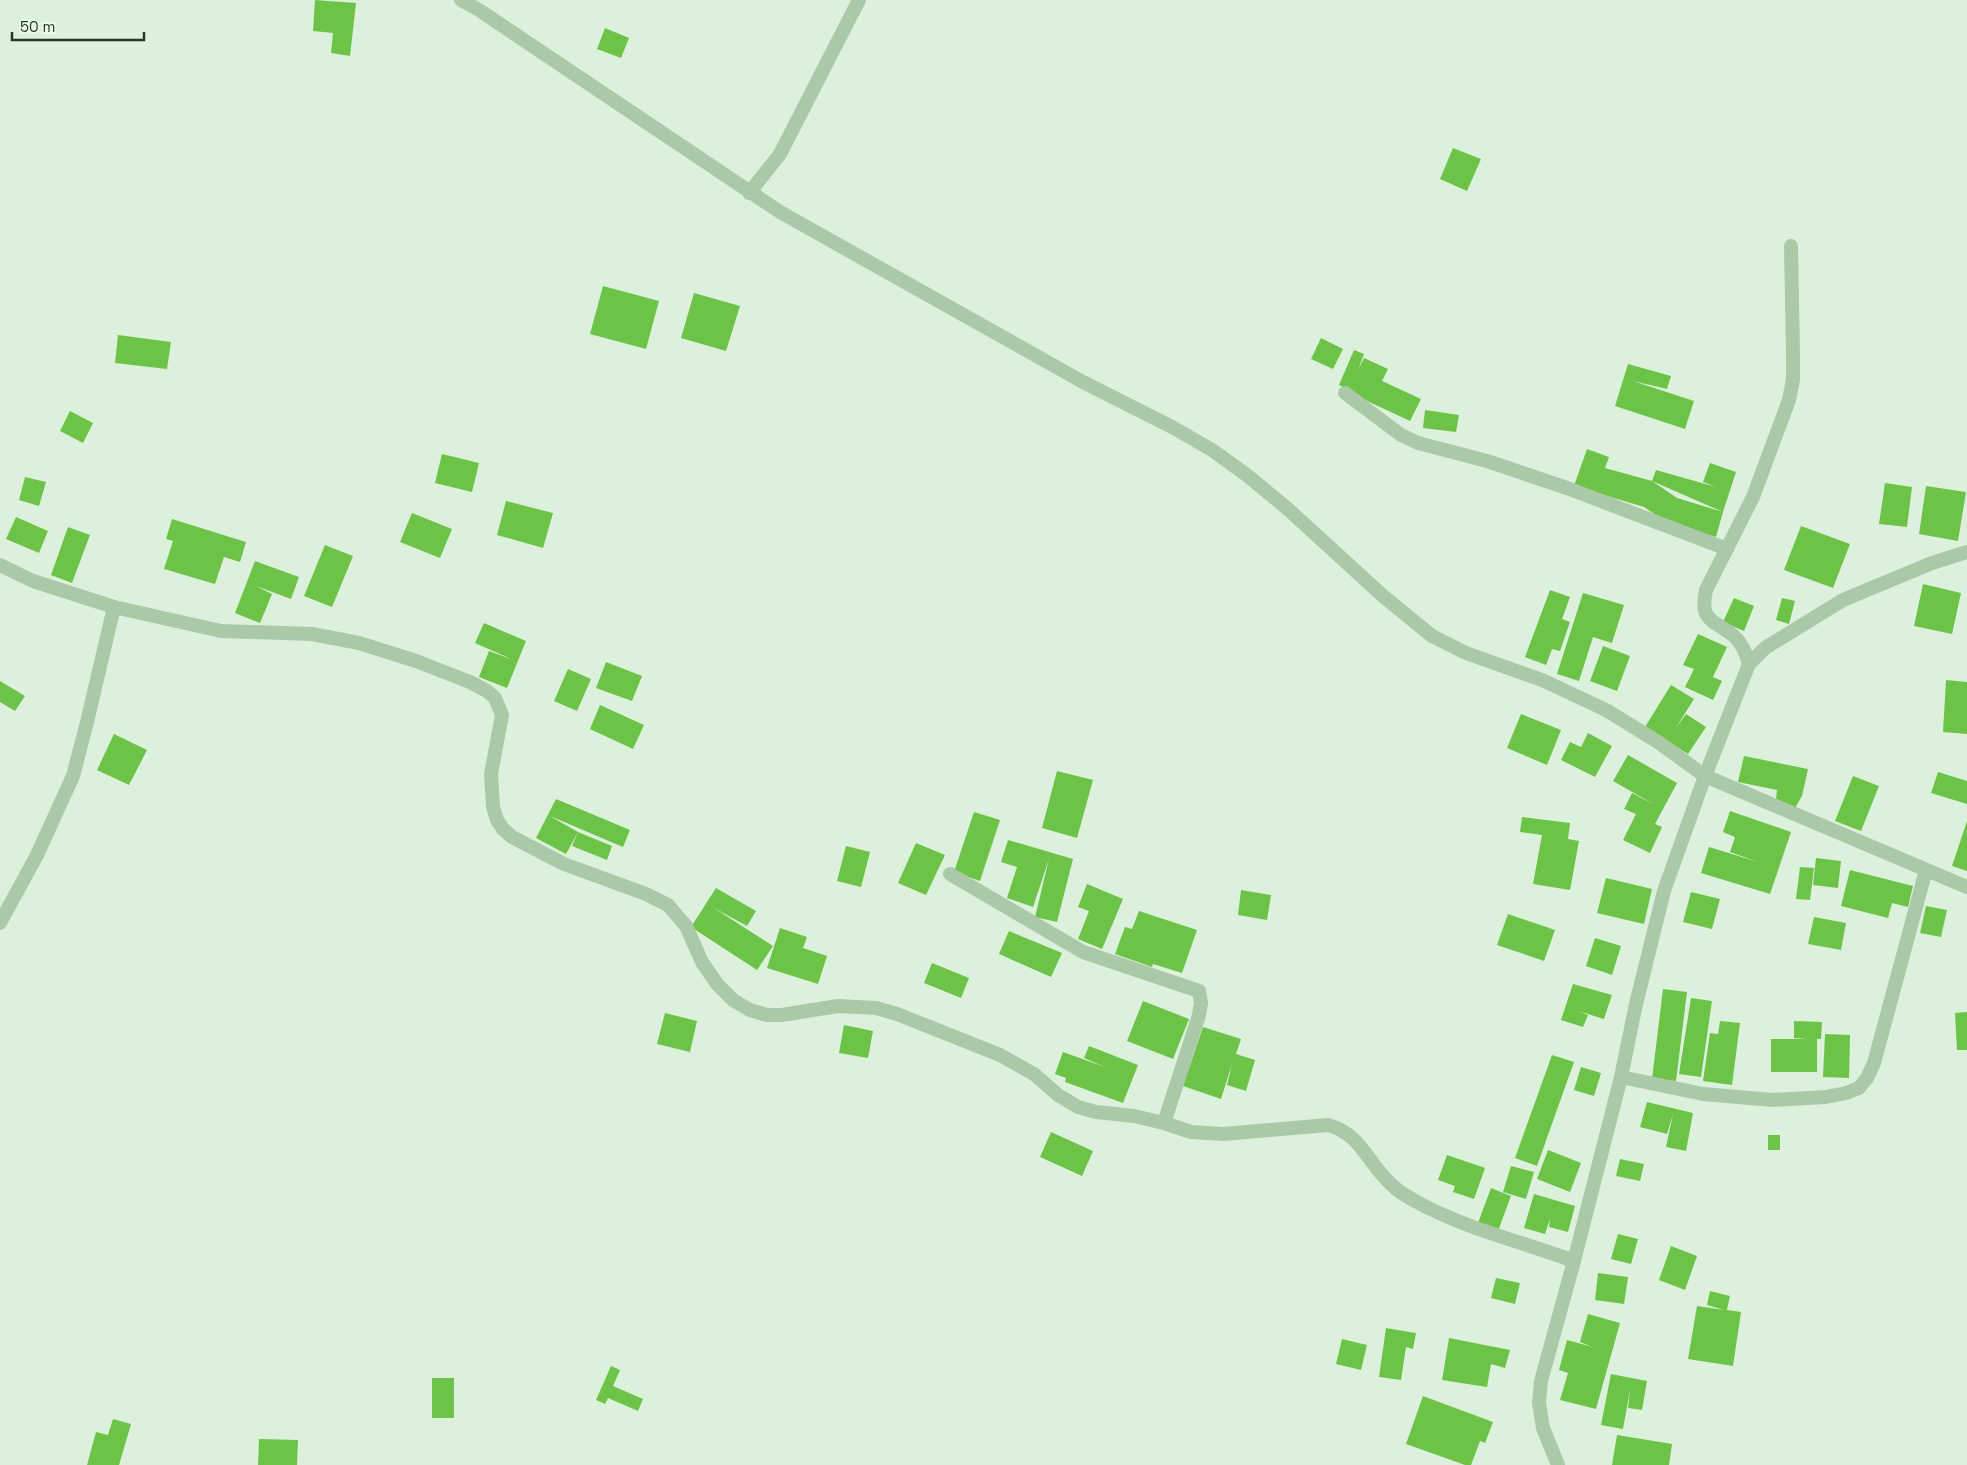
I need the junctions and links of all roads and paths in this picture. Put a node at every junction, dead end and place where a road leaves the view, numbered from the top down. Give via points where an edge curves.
1 (461, 0) edge
2 (859, 0) edge
3 (749, 193) junction
4 (1791, 246) dead end
5 (1345, 393) dead end
6 (1727, 548) junction
7 (1967, 552) edge
8 (0, 565) edge
9 (114, 607) junction
10 (1749, 664) junction
11 (1705, 776) junction
12 (1926, 870) junction
13 (950, 874) dead end
14 (1967, 887) edge
15 (0, 923) edge
16 (1621, 1077) junction
17 (1164, 1123) junction
18 (1574, 1262) junction
19 (1558, 1465) edge

1 - 3 street
2 - 3 street via 780,154
3 - 11 street via 976,324 1212,450 1289,510 1376,590 1432,636 1466,653 1542,680 1606,710
4 - 6 street via 1793,371 1790,400 1753,497
5 - 6 street via 1401,435 1418,443 1496,464
6 - 10 street via 1706,590 1705,611 1711,622 1741,643
7 - 10 street via 1843,600 1765,648
8 - 9 street via 33,580
9 - 15 street via 88,722 72,776 37,855
9 - 17 street via 221,631 312,634 359,643 470,682 495,698 500,707 501,726 491,774 493,807 503,829 564,864 668,904 686,926 717,984 733,1000 750,1010 782,1015 838,1006 876,1008 1018,1064 1078,1108
10 - 11 street
11 - 12 street
11 - 16 street via 1664,891
12 - 14 street
12 - 16 street via 1874,1063 1859,1088 1826,1097 1773,1100 1703,1094
13 - 17 street via 1082,952 1199,991 1199,1015
16 - 18 street
17 - 18 street via 1206,1134 1328,1125 1341,1129 1354,1139 1393,1187 1415,1201 1474,1229
18 - 19 street via 1541,1381 1539,1403 1543,1428

